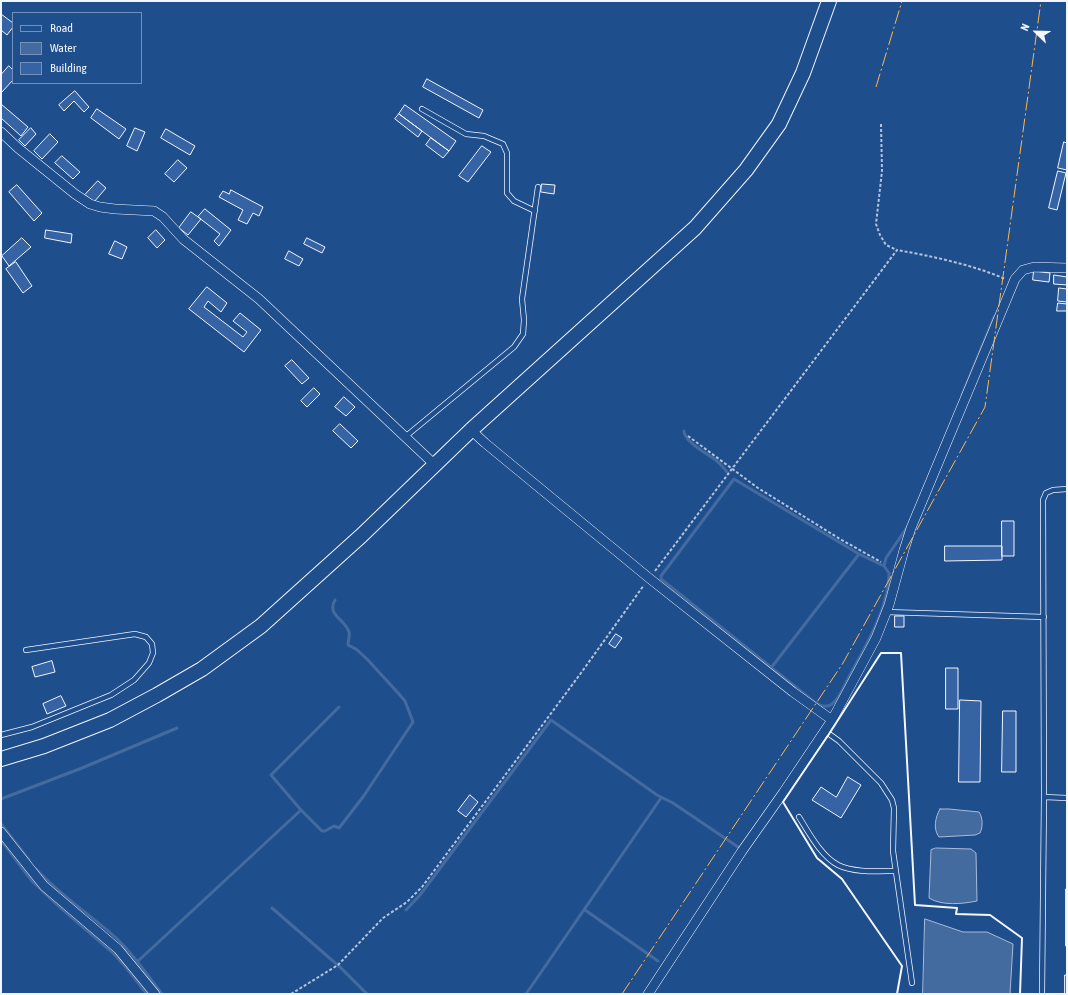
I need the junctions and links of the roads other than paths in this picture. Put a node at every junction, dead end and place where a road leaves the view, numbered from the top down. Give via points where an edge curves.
1 (828, 1) edge
2 (422, 109) dead end
3 (1, 132) edge
4 (538, 187) dead end
5 (535, 211) junction
6 (1067, 268) edge
7 (471, 430) junction
8 (405, 437) junction
9 (435, 465) junction
10 (1067, 489) edge
11 (886, 612) junction
12 (1044, 617) junction
13 (26, 650) dead end
14 (832, 720) junction
15 (825, 731) junction
16 (1, 735) edge
17 (1, 759) edge
18 (1044, 797) junction
19 (1067, 798) edge
20 (799, 817) dead end
21 (1, 832) edge
22 (896, 871) junction
23 (912, 983) dead end
24 (155, 994) edge
25 (648, 994) edge
26 (1042, 994) edge

1 - 7 main road via 804,73 779,124 746,170 695,228
2 - 5 lane via 466,134 484,136 503,144 507,153 507,193 514,200
3 - 8 street via 90,204 115,209 154,211 163,217 183,239 259,299
4 - 5 lane
5 - 8 lane via 522,299 523,334 514,346
6 - 11 street via 1034,267 1023,270 1015,279 911,528
7 - 9 main road
7 - 14 street via 649,578
8 - 9 street
9 - 17 main road via 261,626 202,669 110,720 44,746
10 - 12 lane via 1046,493 1043,500
11 - 12 lane
11 - 14 street via 876,638
12 - 18 lane
13 - 16 lane via 135,634 146,637 152,644 153,653 149,663 134,680 111,695 32,727
14 - 15 street
15 - 22 lane via 839,741 881,784 892,800
15 - 25 street
18 - 19 lane
18 - 26 lane
20 - 22 lane via 829,859 839,865 860,870
21 - 24 street via 44,886 118,949
22 - 23 lane

